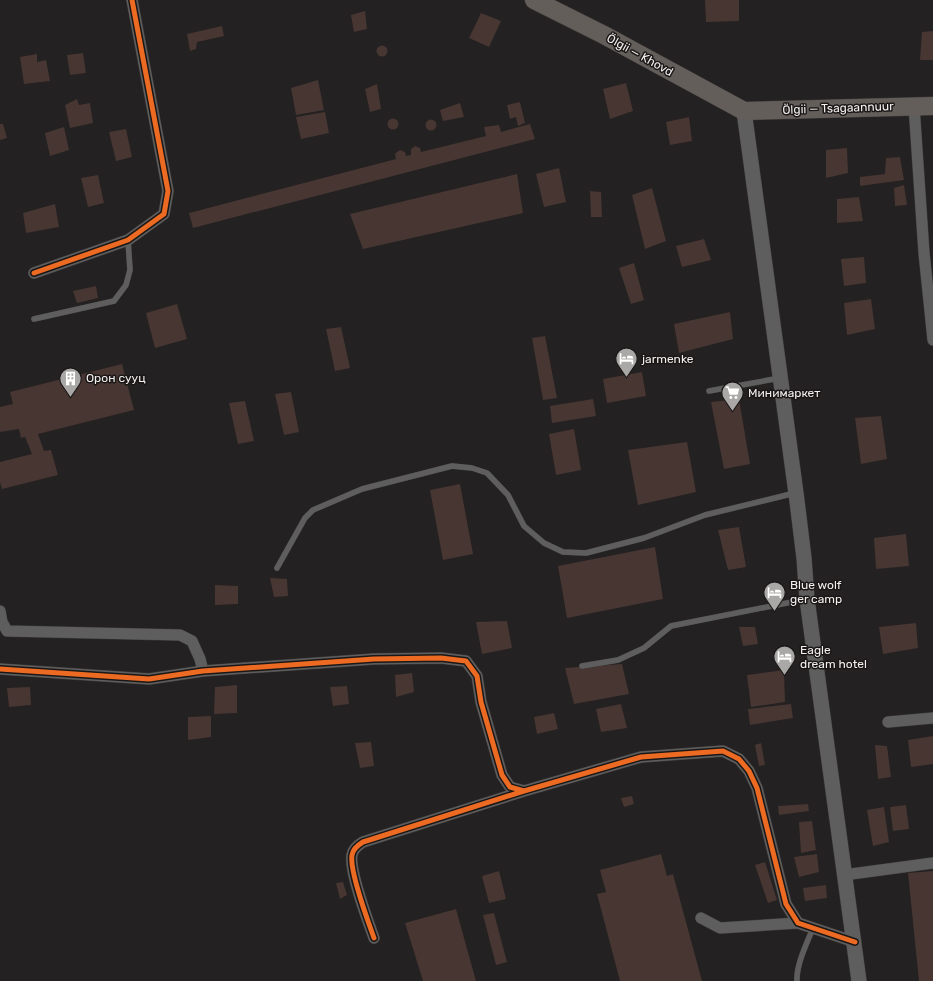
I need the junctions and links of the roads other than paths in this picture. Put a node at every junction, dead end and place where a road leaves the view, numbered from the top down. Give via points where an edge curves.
1 (132, 0) edge
2 (534, 0) edge
3 (914, 106) junction
4 (933, 106) edge
5 (744, 111) junction
6 (128, 240) junction
7 (34, 272) dead end
8 (34, 319) dead end
9 (933, 340) edge
10 (780, 378) junction
11 (710, 391) dead end
12 (796, 493) junction
13 (277, 568) dead end
14 (807, 598) junction
15 (0, 611) edge
16 (582, 666) dead end
17 (0, 669) edge
18 (203, 671) junction
19 (933, 718) edge
20 (888, 722) dead end
21 (524, 791) junction
22 (933, 863) edge
23 (844, 875) junction
24 (701, 918) dead end
25 (798, 923) junction
26 (813, 928) junction
27 (374, 938) dead end
28 (855, 942) junction
29 (797, 981) edge
30 (859, 981) edge

1 - 6 street via 168,191 164,214
2 - 5 highway, Ölgii — Khovd
3 - 4 highway, Ölgii — Tsagaannuur
3 - 5 highway, Ölgii — Tsagaannuur
3 - 9 street
5 - 10 main road
6 - 7 street
6 - 8 lane via 130,270 126,285 114,301
10 - 11 lane
10 - 12 main road
12 - 13 lane via 705,515 644,538 586,553 563,552 544,543 524,526 508,496 487,473 452,466 362,489 313,510 305,518
12 - 14 main road
14 - 16 lane via 671,626 644,648 618,660
14 - 23 main road
15 - 18 street via 7,631 180,635 192,641
17 - 18 street via 149,679
18 - 21 street via 374,659 441,658 466,661 477,676 481,702 502,775 510,787
19 - 20 street
21 - 25 street via 641,757 723,751 739,759 749,770 757,788 786,904
21 - 27 street via 356,846 352,854 352,868
22 - 23 street
23 - 28 main road
24 - 25 street via 720,928
25 - 26 street
26 - 28 street
26 - 29 lane via 802,955
28 - 30 main road

